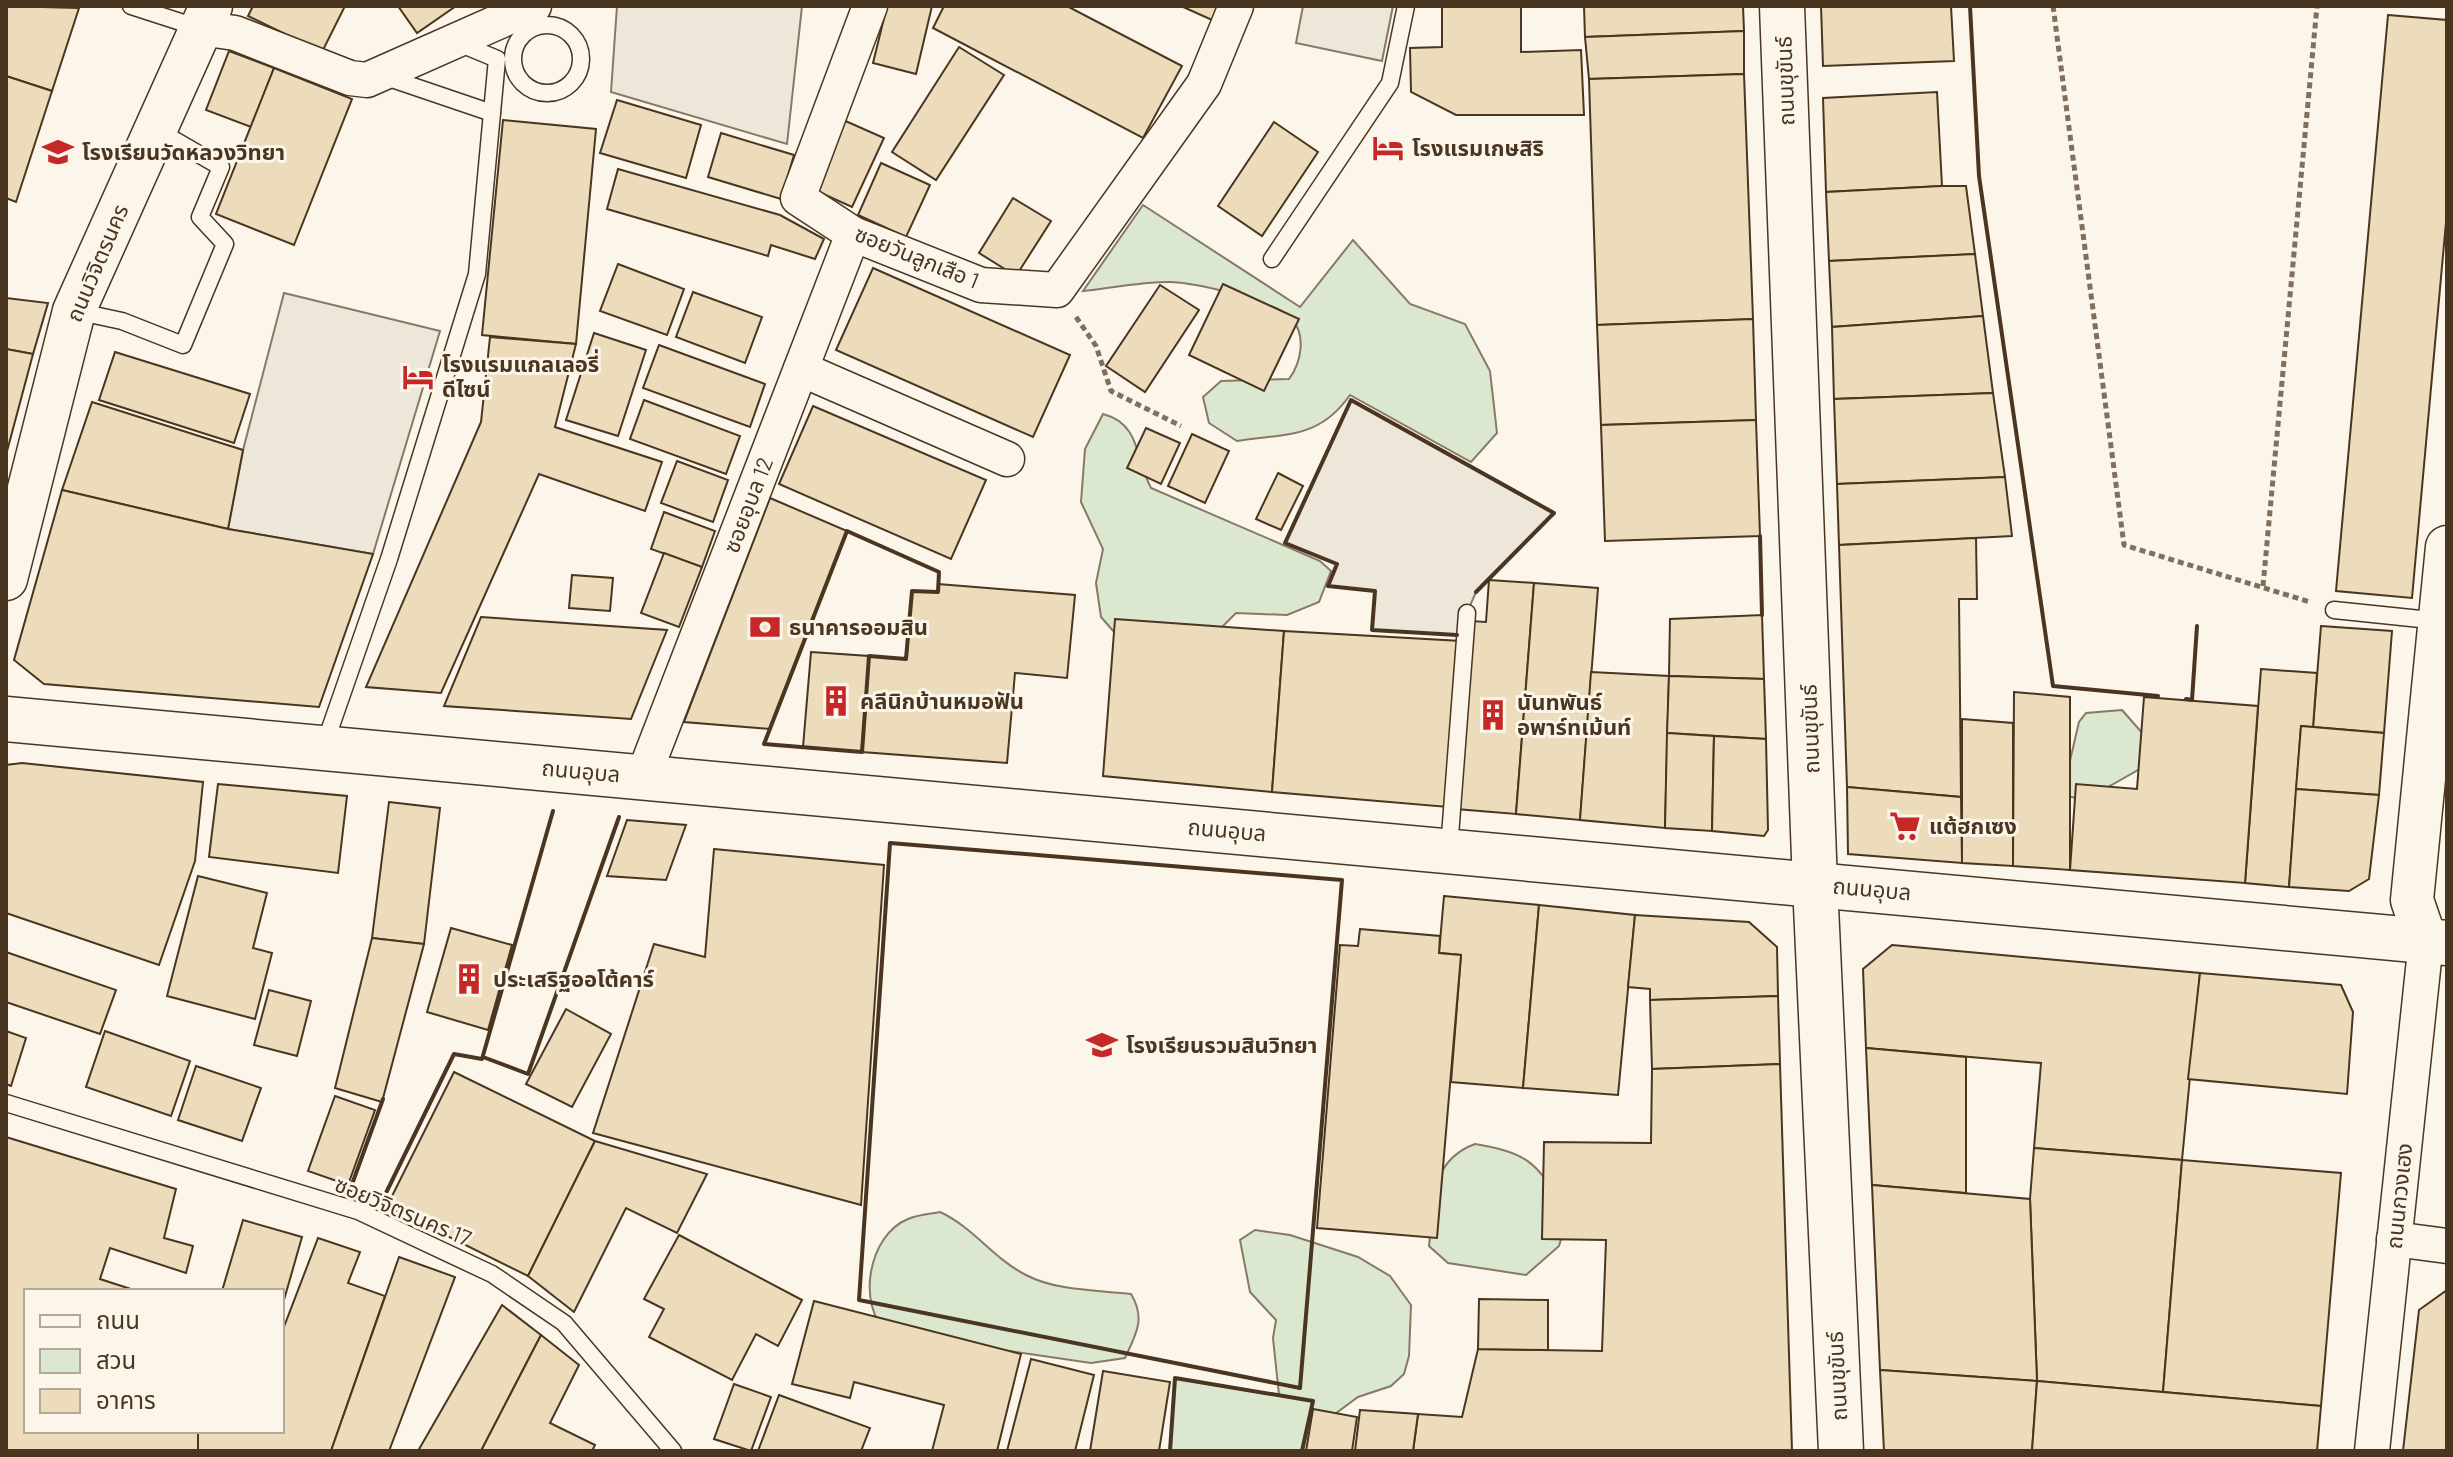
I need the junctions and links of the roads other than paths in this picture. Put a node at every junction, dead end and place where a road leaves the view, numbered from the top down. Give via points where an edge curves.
1 (131, 6) edge
2 (534, 6) edge
3 (870, 6) edge
4 (1236, 6) edge
5 (1406, 6) edge
6 (1782, 6) edge
7 (206, 17) edge
8 (455, 42) junction
9 (505, 59) junction
10 (381, 75) junction
11 (492, 113) junction
12 (155, 129) junction
13 (853, 234) junction
14 (1272, 259) dead end
15 (74, 311) junction
16 (801, 369) junction
17 (1007, 459) dead end
18 (2447, 547) edge
19 (6, 579) edge
20 (2334, 610) road end
21 (1467, 613) dead end
22 (2440, 621) junction
23 (6, 719) edge
24 (324, 748) junction
25 (643, 777) junction
26 (1449, 850) junction
27 (1815, 884) junction
28 (2440, 933) edge
29 (6, 1103) edge
30 (2394, 1239) junction
31 (2447, 1246) edge
32 (673, 1451) edge
33 (1841, 1451) edge
34 (2372, 1451) edge

1 - 7 lane
2 - 8 street
3 - 13 street, ซอยวันลูกเสือ 1 via 798,198
4 - 13 street, ซอยวันลูกเสือ 1 via 1204,84 1057,290 981,285
5 - 14 lane via 1390,83
6 - 27 main road, ถนนขุขันธ์
7 - 10 street via 350,78
7 - 12 street, ถนนวิจิตรนคร
8 - 9 lane
8 - 10 street
9 - 9 lane via 520,38 541,25 552,25 575,39 582,64 577,78 552,94 525,86
9 - 11 lane
10 - 11 lane
11 - 24 lane via 477,274
12 - 15 street, ถนนวิจิตรนคร
12 - 15 lane via 221,167 200,217 225,244 183,345 122,321
13 - 16 street, ซอยอุบล 12
15 - 19 street, ถนนวิจิตรนคร
16 - 17 street
16 - 25 street, ซอยอุบล 12
18 - 22 street, ถนนกวงเฮง
20 - 22 lane
21 - 26 lane
22 - 28 street, ถนนกวงเฮง via 2412,900
23 - 24 main road, ถนนอุบล
24 - 25 main road, ถนนอุบล
25 - 26 main road, ถนนอุบล
26 - 27 main road, ถนนอุบล
27 - 28 main road, ถนนอุบล
27 - 33 main road, ถนนขุขันธ์
28 - 30 street, ถนนกวงเฮง
29 - 32 lane, ซอยวิจิตรนคร 17 via 358,1211 492,1274 564,1323
30 - 31 street
30 - 34 street, ถนนกวงเฮง

